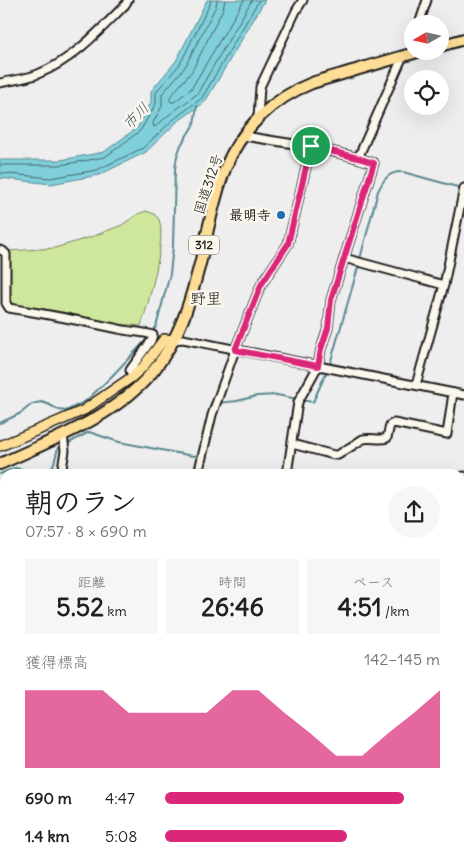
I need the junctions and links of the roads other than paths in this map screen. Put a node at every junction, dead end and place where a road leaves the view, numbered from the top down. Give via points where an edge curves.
1 (128, 0) edge
2 (304, 0) edge
3 (427, 0) edge
4 (422, 15) edge
5 (464, 39) edge
6 (449, 43) edge
7 (404, 53) edge
8 (404, 60) edge
9 (0, 83) edge
10 (258, 118) junction
11 (244, 136) junction
12 (311, 146) junction
13 (358, 158) junction
14 (464, 188) edge
15 (0, 250) edge
16 (344, 258) junction
17 (444, 285) junction
18 (174, 340) junction
19 (235, 350) junction
20 (318, 366) junction
21 (132, 377) junction
22 (416, 385) junction
23 (454, 393) junction
24 (464, 395) edge
25 (63, 435) junction
26 (292, 444) junction
27 (0, 446) edge
28 (0, 464) edge
29 (62, 469) edge
30 (199, 469) edge
31 (288, 469) edge

1 - 9 street via 84,45 52,68
2 - 10 street via 260,87
3 - 4 street
5 - 6 highway
7 - 10 highway, 国道312号 / 312 via 312,83 282,98
8 - 13 street
10 - 11 highway, 国道312号 / 312
11 - 12 street
11 - 18 highway, 国道312号 / 312 via 225,169 190,300
12 - 13 street
12 - 19 street via 288,244 261,285
13 - 16 street via 374,163
14 - 17 street
15 - 21 street via 6,254 6,302 9,308 153,335 130,370
16 - 17 street
16 - 20 street via 331,300
17 - 22 street
18 - 19 street
18 - 21 main road via 164,339
18 - 25 highway, 国道312号 / 312 via 140,385 108,410
19 - 20 street
19 - 30 street via 212,415
20 - 22 street
20 - 26 street via 298,402
21 - 27 main road via 84,410
22 - 23 street
23 - 24 street
23 - 26 street via 447,434 394,423 384,440 363,438 338,455
25 - 28 highway, 国道312号 / 312
25 - 29 street via 65,451
26 - 31 street

